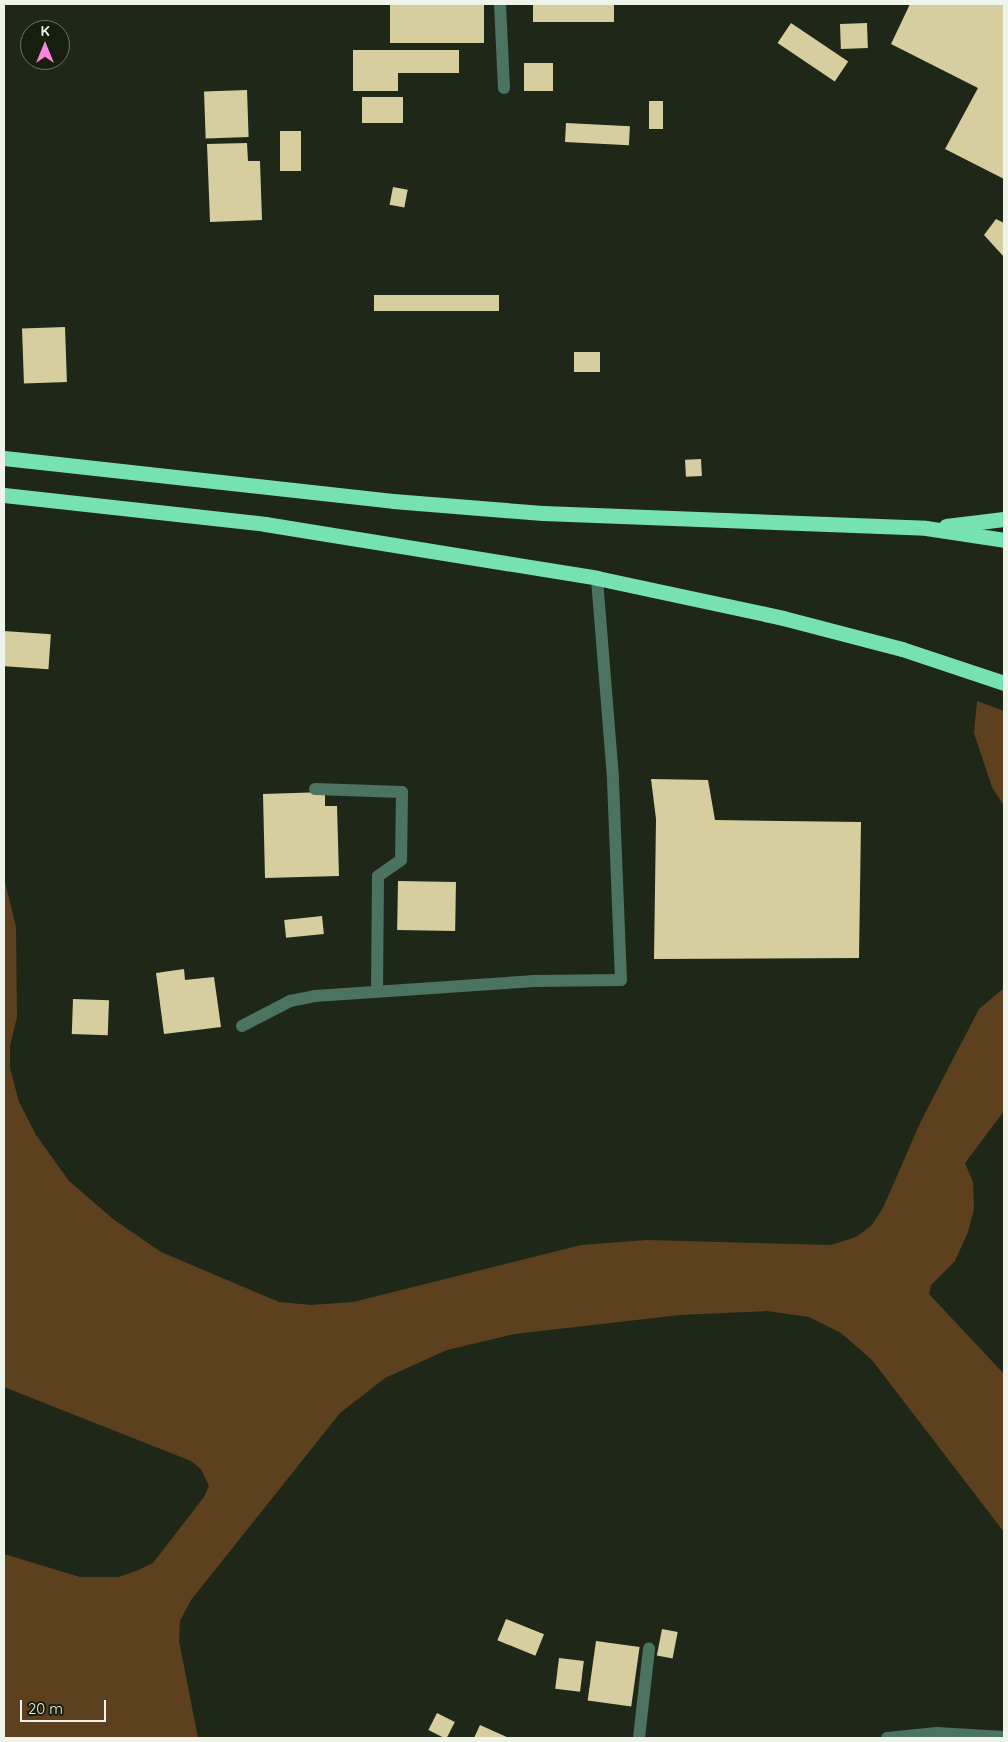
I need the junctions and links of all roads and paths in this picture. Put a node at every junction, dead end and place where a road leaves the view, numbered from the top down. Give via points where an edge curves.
1 (500, 4) edge
2 (504, 88) dead end
3 (4, 458) edge
4 (4, 495) edge
5 (1004, 519) edge
6 (926, 528) junction
7 (1004, 540) edge
8 (597, 578) junction
9 (1004, 683) edge
10 (315, 789) dead end
11 (377, 990) junction
12 (242, 1026) dead end
13 (649, 1650) dead end
14 (1004, 1737) edge
15 (639, 1738) edge
16 (887, 1738) edge

1 - 2 street
3 - 6 highway via 392,501 543,513
4 - 8 highway via 265,524
5 - 6 highway
6 - 7 highway
8 - 9 highway via 783,618 902,649
8 - 11 street via 613,778 621,980 534,981
10 - 11 street via 402,792 401,860 378,876
11 - 12 street via 290,1001
13 - 15 street
14 - 16 street via 937,1733

